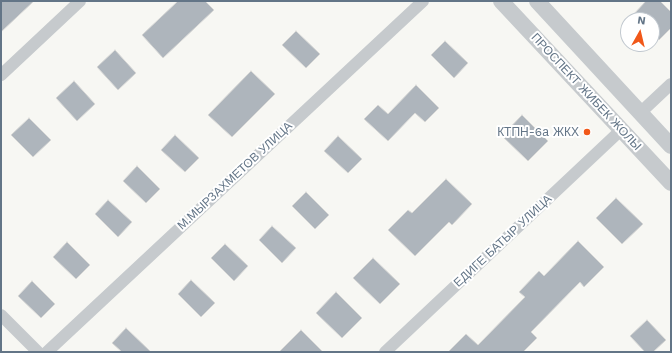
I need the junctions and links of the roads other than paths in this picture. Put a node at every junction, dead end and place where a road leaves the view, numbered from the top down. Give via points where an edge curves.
1 (80, 1) edge
2 (423, 1) edge
3 (501, 1) edge
4 (538, 1) edge
5 (1, 75) edge
6 (671, 84) edge
7 (640, 113) junction
8 (621, 130) junction
9 (671, 146) edge
10 (671, 184) edge
11 (1, 315) edge
12 (38, 352) edge
13 (47, 352) edge
14 (385, 352) edge

1 - 5 street
2 - 13 street, М.МЫРЗАХМЕТОВ УЛИЦА
3 - 8 street, ПРОСПЕКТ ЖИБЕК ЖОЛЫ
4 - 7 street
6 - 7 street
7 - 9 street
8 - 10 street, ПРОСПЕКТ ЖИБЕК ЖОЛЫ
8 - 14 street, ЕДИГЕ БАТЫР УЛИЦА
11 - 12 street

